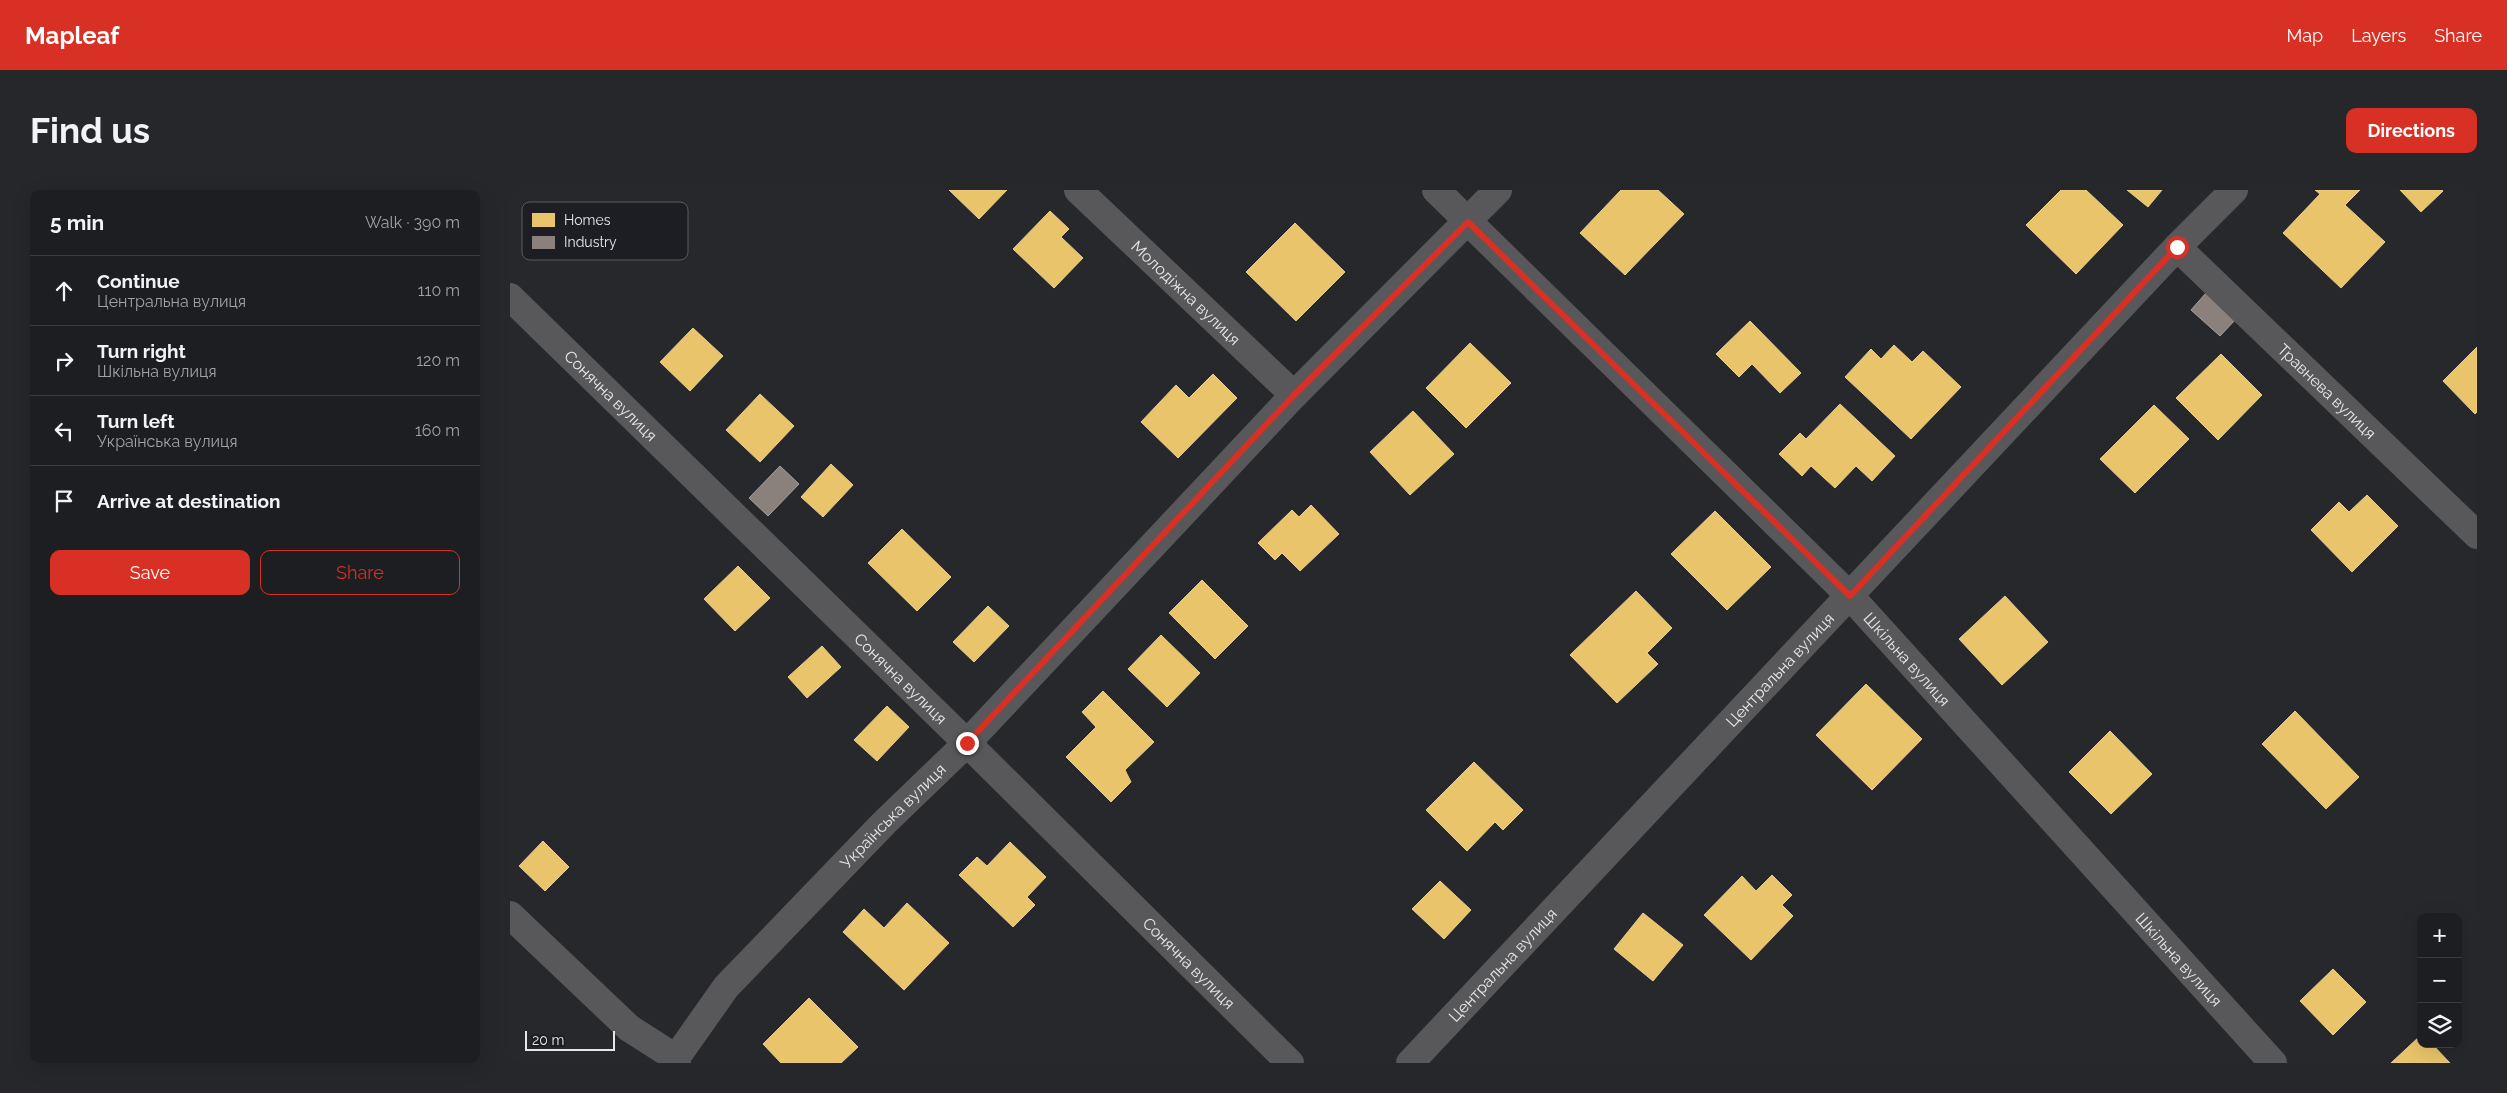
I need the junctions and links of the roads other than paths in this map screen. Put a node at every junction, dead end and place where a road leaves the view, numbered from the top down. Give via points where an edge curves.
1 (1078, 190) edge
2 (1436, 190) edge
3 (1498, 190) edge
4 (2234, 190) edge
5 (1468, 222) junction
6 (2177, 247) junction
7 (510, 297) edge
8 (1294, 395) junction
9 (2477, 535) edge
10 (1850, 596) junction
11 (967, 743) junction
12 (510, 915) edge
13 (677, 1060) edge
14 (1290, 1063) edge
15 (1410, 1063) edge
16 (2273, 1063) edge

1 - 8 street, Молодіжна вулиця
2 - 5 street, Шкільна вулиця
3 - 5 street, Українська вулиця
4 - 6 street, Центральна вулиця
5 - 8 street, Українська вулиця
5 - 10 street, Шкільна вулиця
6 - 9 street, Травнева вулиця
6 - 10 street, Центральна вулиця
7 - 11 street, Сонячна вулиця
8 - 11 street, Українська вулиця
10 - 15 street, Центральна вулиця
10 - 16 street, Шкільна вулиця
11 - 13 street, Українська вулиця via 884,823 726,987
11 - 14 street, Сонячна вулиця
12 - 13 street via 629,1028

